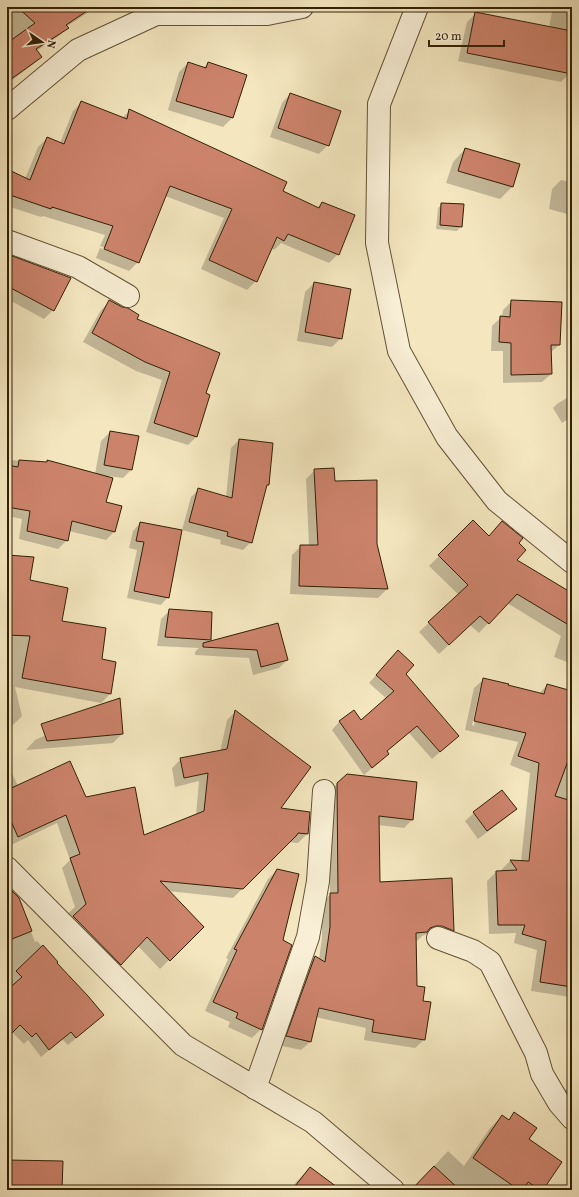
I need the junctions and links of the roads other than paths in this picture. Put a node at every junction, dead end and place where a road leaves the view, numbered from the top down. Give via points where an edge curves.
1 (302, 7) edge
2 (417, 7) edge
3 (7, 109) edge
4 (7, 241) edge
5 (128, 296) dead end
6 (572, 562) edge
7 (324, 791) dead end
8 (7, 868) edge
9 (438, 938) dead end
10 (255, 1088) junction
11 (572, 1118) edge
12 (393, 1190) edge

1 - 3 street via 267,14 156,14 78,50
2 - 6 street via 379,104 378,243 400,352 448,437 497,501
4 - 5 street via 78,267
7 - 10 street via 318,881 308,937
8 - 10 street via 183,1045
9 - 11 street via 473,951 490,962 536,1053 542,1074 559,1103
10 - 12 street via 313,1122

